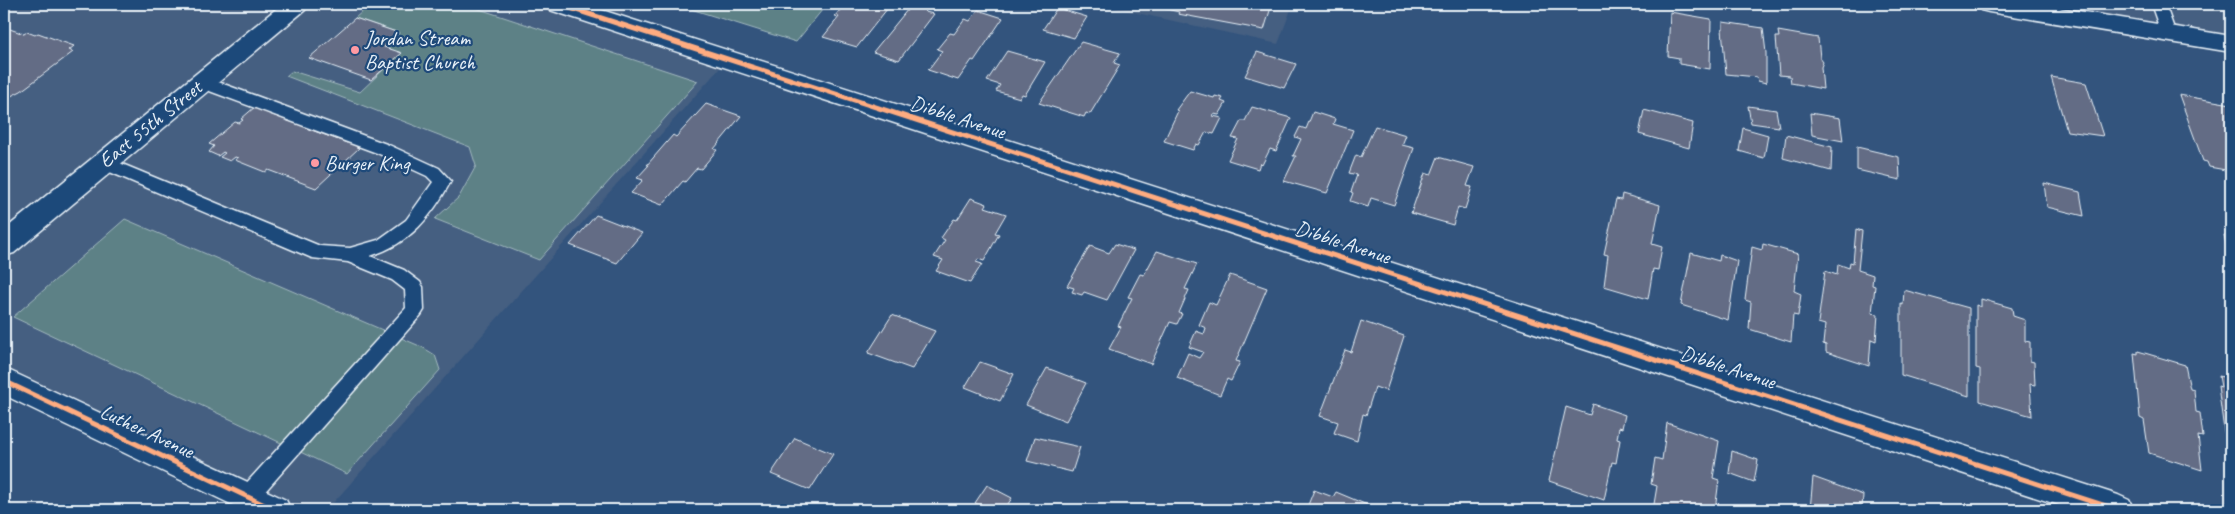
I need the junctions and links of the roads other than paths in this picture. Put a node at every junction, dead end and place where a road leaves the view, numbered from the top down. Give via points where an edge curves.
1 (297, 4) edge
2 (558, 4) edge
3 (1989, 4) edge
4 (2158, 4) edge
5 (2168, 34) junction
6 (2231, 44) edge
7 (202, 82) junction
8 (104, 163) junction
9 (4, 245) edge
10 (350, 255) junction
11 (4, 381) edge
12 (247, 497) junction
13 (275, 510) edge
14 (2118, 510) edge

1 - 7 street, East 55th Street
2 - 14 street, Dibble Avenue
3 - 5 street
4 - 5 lane
5 - 6 street
7 - 8 street, East 55th Street
7 - 10 lane via 383,149 433,172 442,181 412,225 384,245
8 - 9 street, East 55th Street
8 - 10 lane via 318,253
10 - 12 lane via 398,276 414,287 415,310
11 - 12 street, Luther Avenue
12 - 13 street, Luther Avenue

